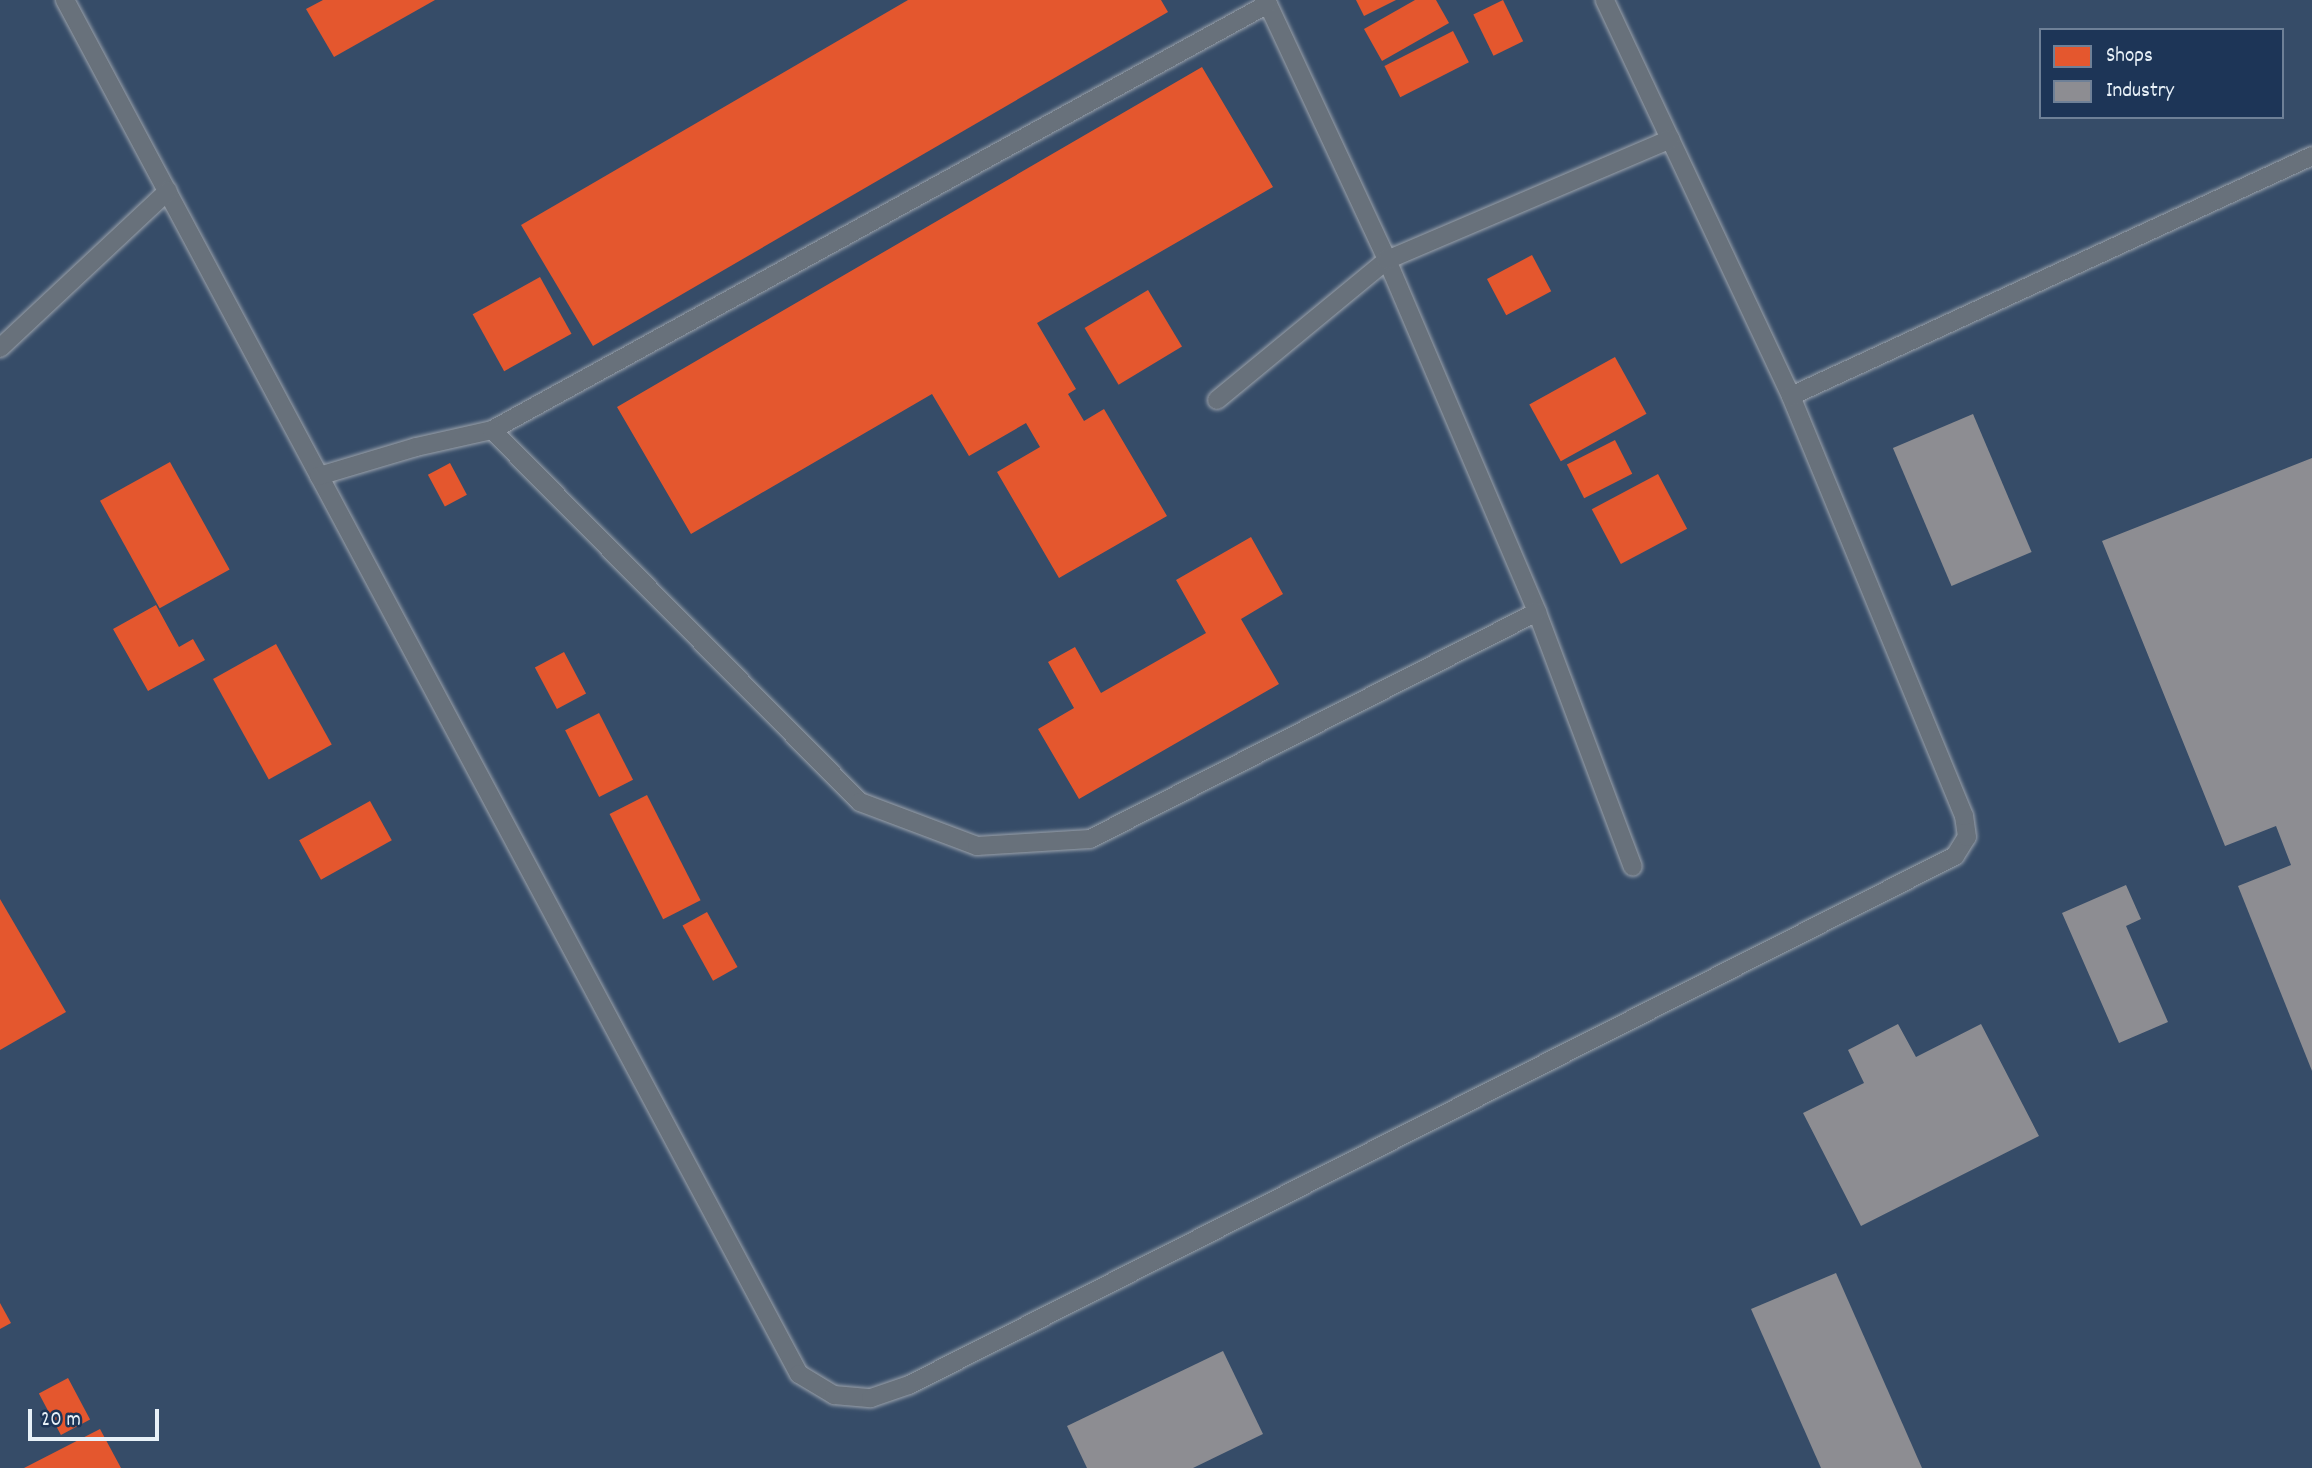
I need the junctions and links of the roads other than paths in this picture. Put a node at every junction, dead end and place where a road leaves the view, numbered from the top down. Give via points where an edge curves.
1 (65, 0) edge
2 (1605, 0) edge
3 (1267, 2) edge
4 (1670, 139) junction
5 (2312, 156) edge
6 (168, 191) junction
7 (1387, 260) junction
8 (0, 348) edge
9 (1791, 396) junction
10 (1217, 400) dead end
11 (492, 430) junction
12 (319, 477) junction
13 (1536, 612) junction
14 (1633, 867) dead end

1 - 6 lane
2 - 4 lane
3 - 7 lane
3 - 11 lane
4 - 7 lane
4 - 9 lane
5 - 9 lane
6 - 8 lane
6 - 12 lane
7 - 10 lane
7 - 13 lane
9 - 12 lane via 1964,816 1967,837 1955,856 909,1385 871,1398 834,1395 799,1374
11 - 12 lane via 416,447
11 - 13 lane via 860,802 977,846 1090,839
13 - 14 lane

